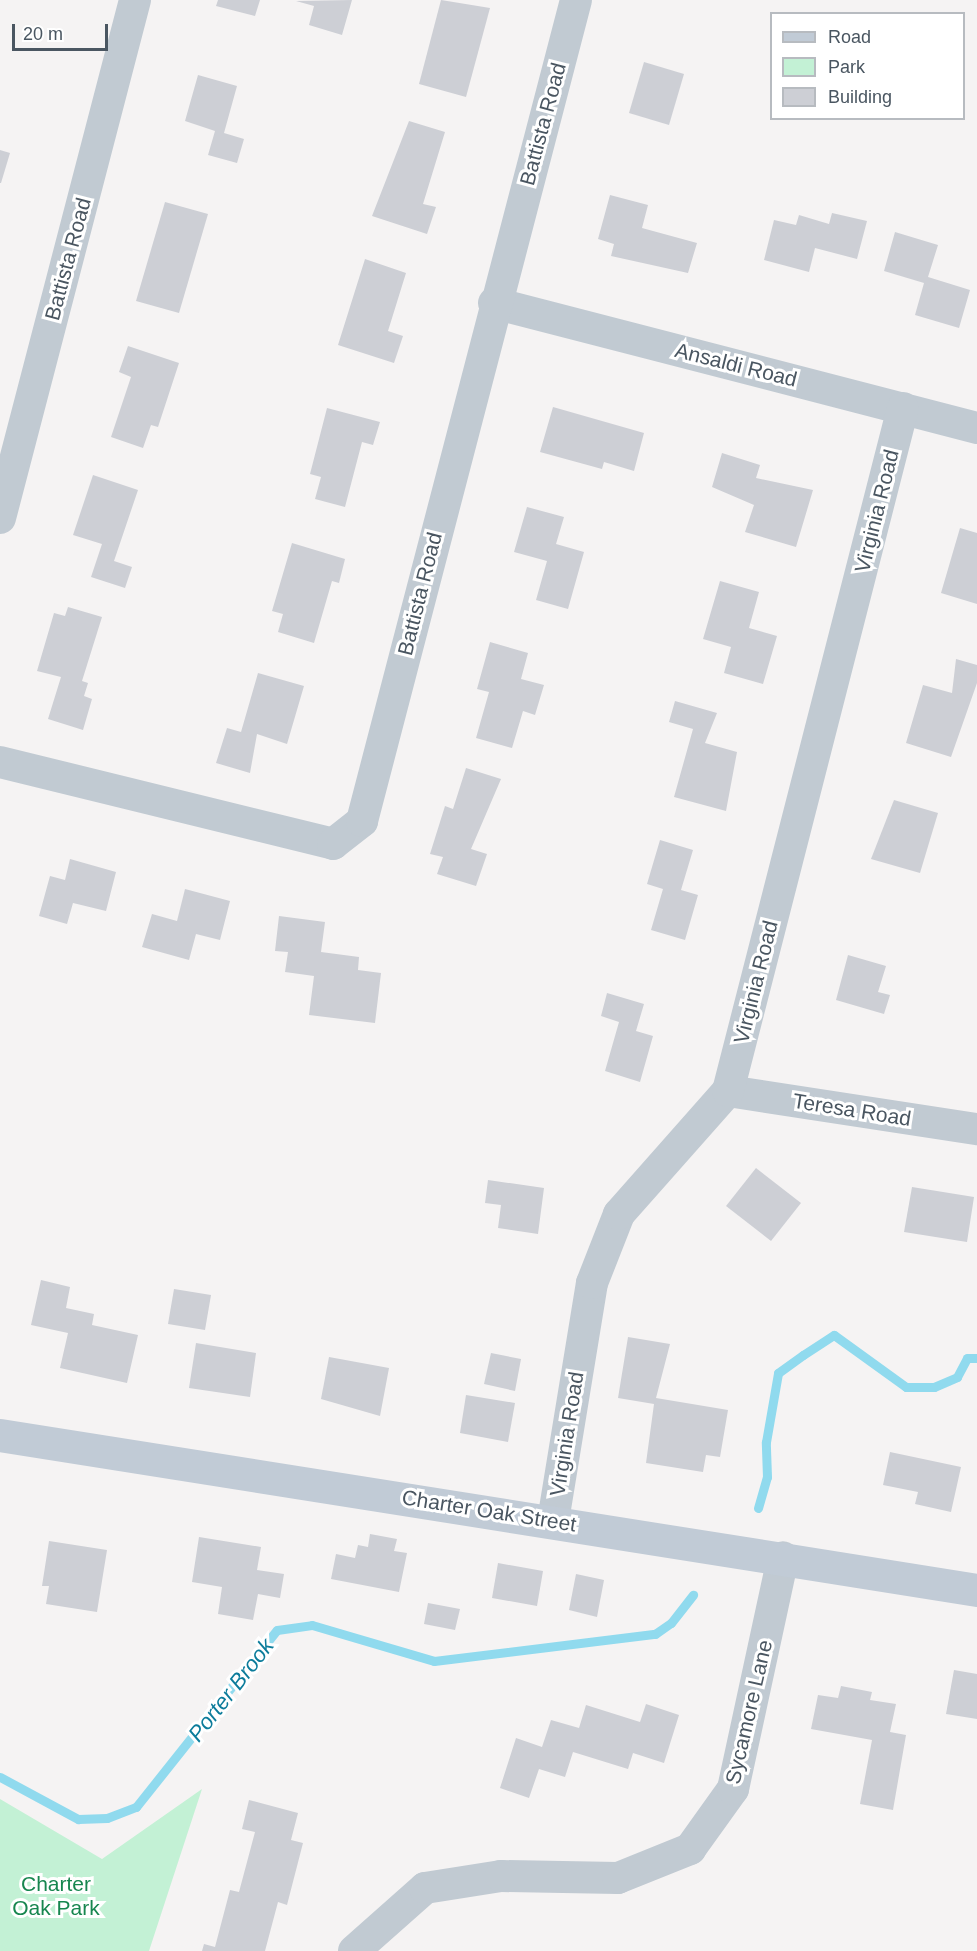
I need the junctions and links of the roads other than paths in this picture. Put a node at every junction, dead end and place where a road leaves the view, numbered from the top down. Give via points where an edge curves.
1 (135, 0) edge
2 (576, 0) edge
3 (494, 303) junction
4 (903, 408) junction
5 (977, 428) edge
6 (0, 518) edge
7 (0, 762) edge
8 (728, 1091) junction
9 (977, 1129) edge
10 (0, 1435) edge
11 (553, 1521) junction
12 (783, 1557) junction
13 (977, 1590) edge
14 (354, 1951) edge

1 - 6 street, Battista Road
2 - 3 street, Battista Road
3 - 4 street, Ansaldi Road
3 - 7 street, Battista Road via 362,821 333,844
4 - 5 street, Ansaldi Road
4 - 8 street, Virginia Road
8 - 9 street, Teresa Road
8 - 11 street, Virginia Road via 619,1214 592,1283
10 - 11 main road, Charter Oak Street
11 - 12 main road, Charter Oak Street
12 - 13 main road, Charter Oak Street
12 - 14 street, Sycamore Lane via 733,1789 690,1849 618,1878 501,1876 425,1888

